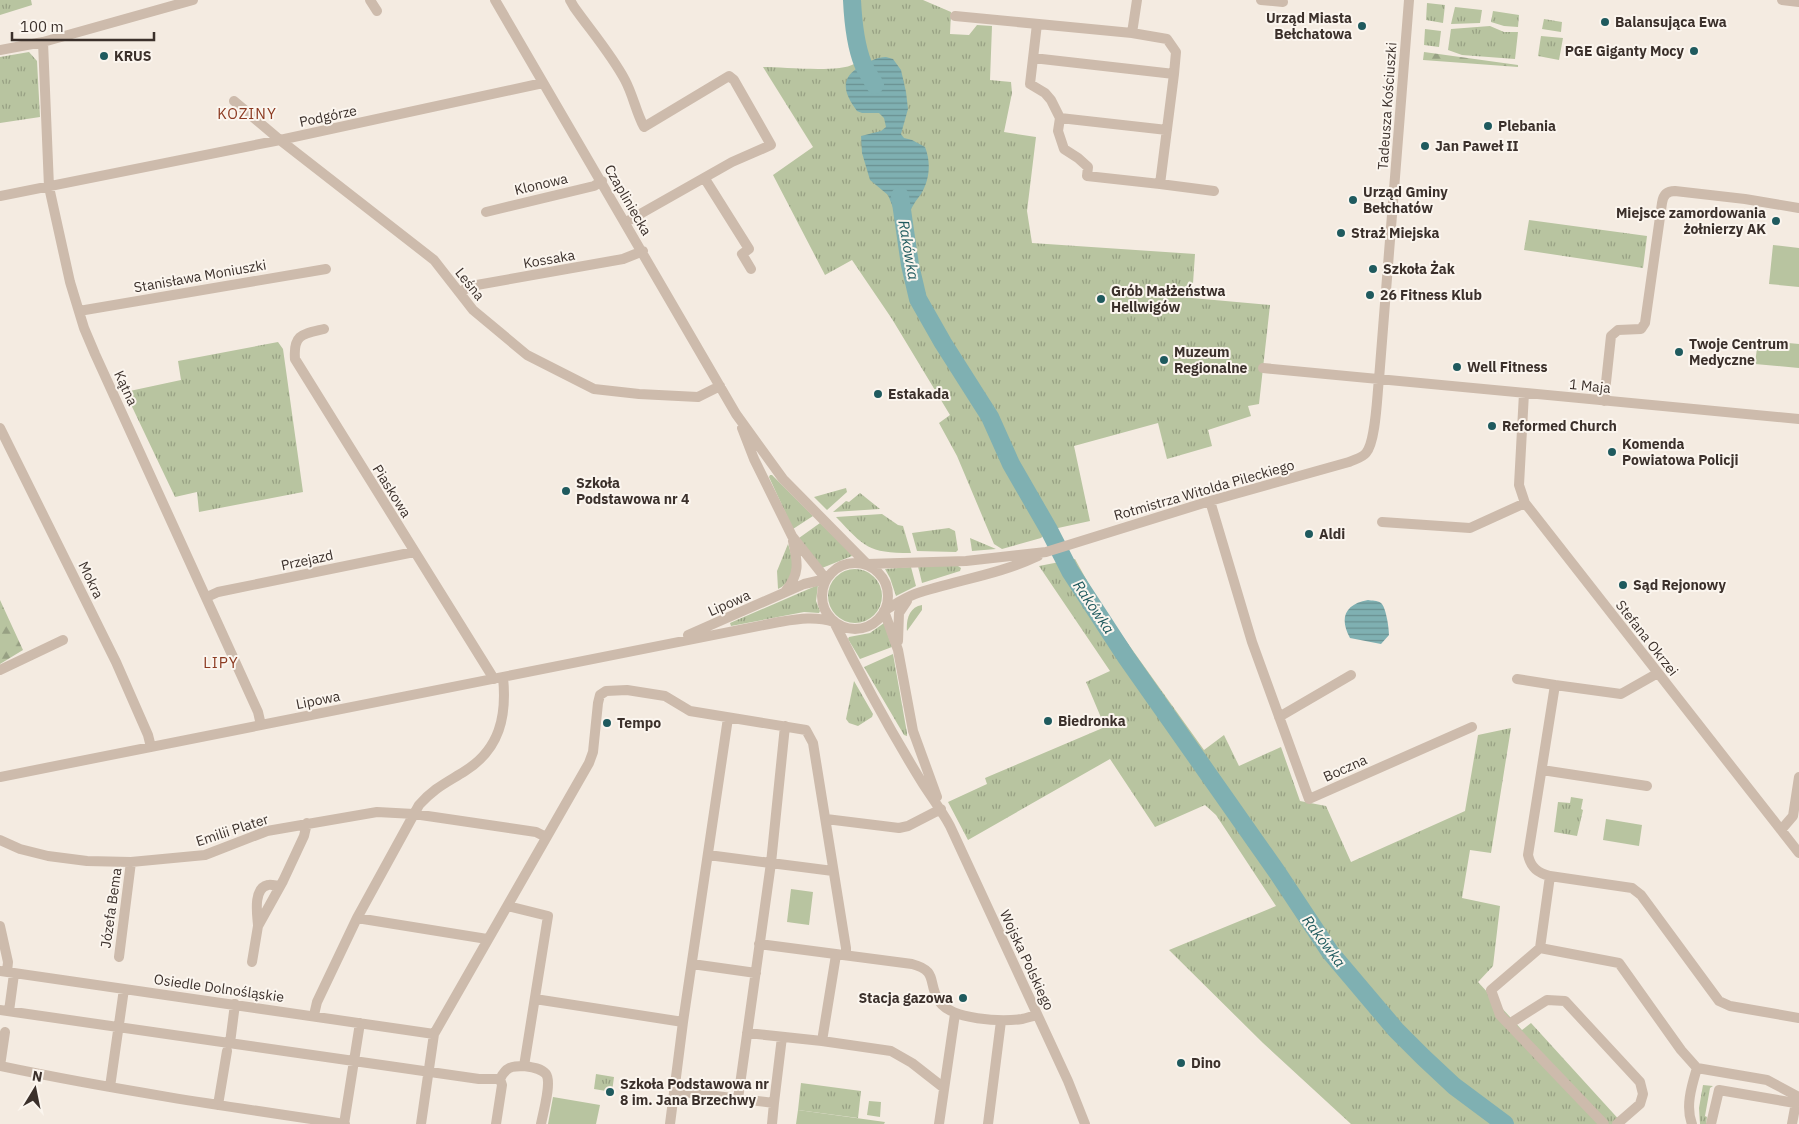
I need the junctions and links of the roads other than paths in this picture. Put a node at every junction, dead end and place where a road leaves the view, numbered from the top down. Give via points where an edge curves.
1 (193, 0) edge
2 (370, 0) edge
3 (495, 0) edge
4 (570, 0) edge
5 (1137, 0) edge
6 (1262, 0) edge
7 (1409, 0) edge
8 (1782, 0) edge
9 (176, 2) edge
10 (1283, 2) dead end
11 (1799, 2) edge
12 (377, 11) dead end
13 (955, 16) dead end
14 (1037, 24) junction
15 (1132, 33) junction
16 (44, 42) junction
17 (0, 50) edge
18 (1033, 58) junction
19 (1174, 74) junction
20 (543, 83) junction
21 (234, 101) dead end
22 (1060, 118) junction
23 (1167, 130) junction
24 (280, 140) junction
25 (705, 179) junction
26 (602, 182) junction
27 (1160, 184) junction
28 (49, 187) junction
29 (1214, 191) dead end
30 (0, 196) edge
31 (1799, 208) edge
32 (486, 212) dead end
33 (626, 222) junction
34 (642, 252) junction
35 (326, 269) dead end
36 (752, 269) dead end
37 (460, 292) junction
38 (79, 311) junction
39 (324, 329) dead end
40 (1264, 368) dead end
41 (1379, 379) junction
42 (720, 386) junction
43 (1524, 393) junction
44 (1604, 401) junction
45 (736, 414) junction
46 (1799, 420) edge
47 (0, 428) edge
48 (1368, 452) joint
49 (1210, 501) junction
50 (1525, 504) junction
51 (1382, 522) dead end
52 (793, 539) junction
53 (414, 552) junction
54 (1046, 552) junction
55 (866, 564) junction
56 (826, 579) junction
57 (784, 593) junction
58 (913, 595) junction
59 (207, 597) junction
60 (884, 611) junction
61 (834, 622) junction
62 (63, 640) dead end
63 (642, 650) junction
64 (898, 650) junction
65 (0, 670) edge
66 (1658, 673) junction
67 (1351, 675) dead end
68 (499, 678) junction
69 (1516, 679) dead end
70 (1555, 685) junction
71 (1279, 717) junction
72 (728, 718) junction
73 (261, 725) junction
74 (785, 726) junction
75 (1472, 727) dead end
76 (151, 747) junction
77 (1542, 770) junction
78 (0, 776) edge
79 (1799, 777) edge
80 (1647, 786) dead end
81 (941, 810) junction
82 (414, 814) junction
83 (826, 819) junction
84 (307, 823) junction
85 (1781, 830) junction
86 (546, 837) junction
87 (0, 840) edge
88 (1799, 853) edge
89 (708, 856) junction
90 (131, 862) junction
91 (770, 864) junction
92 (833, 871) junction
93 (1550, 876) junction
94 (280, 886) junction
95 (508, 906) junction
96 (357, 918) junction
97 (0, 926) edge
98 (258, 926) junction
99 (486, 939) junction
100 (760, 944) junction
101 (1540, 948) junction
102 (841, 955) junction
103 (119, 957) dead end
104 (252, 962) dead end
105 (692, 964) junction
106 (7, 972) edge
107 (756, 973) junction
108 (124, 989) junction
109 (535, 999) junction
110 (235, 1004) junction
111 (4, 1010) edge
112 (955, 1014) junction
113 (314, 1015) junction
114 (1037, 1015) junction
115 (1799, 1018) edge
116 (1001, 1020) junction
117 (683, 1022) junction
118 (360, 1023) junction
119 (1509, 1024) junction
120 (118, 1027) junction
121 (5, 1032) dead end
122 (748, 1033) junction
123 (434, 1034) junction
124 (782, 1037) junction
125 (822, 1041) junction
126 (229, 1047) junction
127 (354, 1061) junction
128 (0, 1066) edge
129 (524, 1066) junction
130 (1697, 1068) junction
131 (429, 1071) junction
132 (500, 1078) junction
133 (110, 1087) junction
134 (944, 1088) junction
135 (674, 1091) junction
136 (1797, 1098) edge
137 (738, 1099) junction
138 (774, 1104) junction
139 (218, 1105) junction
140 (344, 1124) edge
141 (422, 1124) edge
142 (496, 1124) edge
143 (541, 1124) edge
144 (670, 1124) edge
145 (772, 1124) edge
146 (939, 1124) edge
147 (988, 1124) edge
148 (1085, 1124) edge
149 (1604, 1124) edge
150 (1617, 1124) edge
151 (1692, 1124) edge
152 (1711, 1124) edge
153 (1792, 1124) edge

1 - 9 street
2 - 12 street
3 - 20 street, Czapliniecka
4 - 25 street via 626,82 644,127 730,76 734,80 771,145 732,162
5 - 15 street
6 - 10 street
7 - 41 street, Tadeusza Kościuszki
8 - 11 street
9 - 16 street
13 - 14 street
14 - 15 street
14 - 18 street
15 - 19 street via 1167,39 1176,52
16 - 17 street
16 - 28 street, Kątna
18 - 19 street
18 - 22 street via 1030,84 1045,93
19 - 23 street
20 - 24 street, Podgórze
20 - 26 street, Czapliniecka
21 - 24 street, Leśna
22 - 23 street
22 - 27 street via 1058,131 1064,149 1088,167 1087,176
23 - 27 street
24 - 28 street, Podgórze
24 - 37 street, Leśna via 434,260
25 - 33 street
25 - 36 street via 749,248 742,254
26 - 32 street, Klonowa
26 - 33 street, Czapliniecka
27 - 29 street
28 - 30 street, Podgórze
28 - 38 street, Kątna
31 - 44 street via 1685,192 1665,194 1645,323 1641,329 1618,330 1612,336
33 - 34 street, Czapliniecka
34 - 37 street, Kossaka via 623,260 471,286
34 - 42 street, Czapliniecka
35 - 38 street, Stanisława Moniuszki
37 - 42 street, Leśna via 473,310 527,355 594,389 698,397
38 - 59 street, Kątna via 95,354
39 - 53 street, Piaskowa via 298,338 294,348 295,359
40 - 41 street, 1 Maja
41 - 43 street, 1 Maja
41 - 48 street, Tadeusza Kościuszki
42 - 45 street, Czapliniecka
43 - 44 street, 1 Maja
43 - 50 street, Stefana Okrzei via 1519,485
44 - 46 street, 1 Maja
45 - 52 street, Czapliniecka
45 - 55 street, Czapliniecka via 784,479
47 - 76 street, Mokra via 116,662
48 - 49 street, Rotmistrza Witolda Pileckiego via 1349,462
49 - 54 street, Rotmistrza Witolda Pileckiego
49 - 71 street, Boczna via 1252,642
50 - 51 street via 1470,528
50 - 66 street, Stefana Okrzei
52 - 56 street, Czapliniecka
52 - 57 street via 797,568 795,578
53 - 59 street, Przejazd via 218,592
53 - 68 street, Piaskowa
54 - 55 street, Rotmistrza Witolda Pileckiego via 966,561
54 - 58 street, Rotmistrza Witolda Pileckiego via 1013,566
55 - 56 street via 839,566
55 - 60 street via 882,575 886,584 888,602
56 - 57 street, Lipowa via 815,580
56 - 61 street via 822,588 823,606
57 - 63 street, Lipowa via 698,632
58 - 60 street, Rotmistrza Witolda Pileckiego
58 - 64 street via 899,614
59 - 73 street, Kątna
60 - 61 street via 879,619 862,628 852,629
60 - 64 street, Wojska Polskiego
61 - 63 street, Lipowa via 823,618 804,618
61 - 81 street, Wojska Polskiego via 856,667
62 - 65 street
63 - 68 street, Lipowa
64 - 81 street, Wojska Polskiego via 913,731
66 - 70 street via 1621,694
66 - 85 street, Stefana Okrzei
67 - 71 street
68 - 73 street, Lipowa
68 - 82 street via 505,706 493,742 466,770 429,793
69 - 70 street
70 - 77 street
71 - 75 street, Boczna via 1309,799
72 - 74 street
72 - 86 street via 690,711 665,696 627,690 606,691 600,695 598,703 592,756
72 - 89 street
73 - 76 street, Lipowa
74 - 83 street via 806,730 811,737
74 - 91 street
76 - 78 street, Lipowa
77 - 80 street
77 - 93 street via 1528,855 1537,871
79 - 85 street via 1793,816
81 - 83 street via 899,828
81 - 114 street, Wojska Polskiego
82 - 84 street, Emilii Plater via 377,812
82 - 86 street, Emilii Plater via 536,832
82 - 96 street
83 - 92 street
84 - 90 street, Emilii Plater via 267,831 205,855
84 - 94 street
85 - 88 street, Stefana Okrzei
86 - 95 street
87 - 90 street, Emilii Plater via 48,856
89 - 91 street
89 - 105 street
90 - 103 street, Józefa Bema
91 - 92 street
91 - 100 street
92 - 102 street via 846,948
93 - 101 street
93 - 115 street via 1636,890 1720,1002
94 - 98 street
94 - 98 street via 268,885 259,893
95 - 99 street
95 - 109 street via 548,916
96 - 99 street
96 - 113 street via 317,1002
97 - 106 street
98 - 104 street
99 - 123 street
100 - 102 street
100 - 107 street
101 - 119 street via 1490,990 1500,1015
101 - 130 street via 1619,963
102 - 112 street via 924,967 931,976 939,1001
102 - 125 street
105 - 107 street
105 - 117 street
106 - 108 street, Osiedle Dolnośląskie
106 - 111 street
107 - 122 street
108 - 110 street, Osiedle Dolnośląskie
108 - 120 street
109 - 117 street
109 - 129 street
110 - 113 street, Osiedle Dolnośląskie
110 - 126 street
111 - 120 street
112 - 116 street
112 - 134 street
113 - 118 street, Osiedle Dolnośląskie
114 - 116 street
114 - 148 street, Wojska Polskiego
116 - 147 street
117 - 135 street
118 - 123 street, Osiedle Dolnośląskie
118 - 127 street
119 - 149 street
119 - 150 street via 1547,1000 1565,1001 1640,1082 1643,1094 1640,1104
120 - 126 street
120 - 133 street
121 - 128 street
122 - 124 street
122 - 137 street
123 - 131 street
124 - 125 street
124 - 138 street
125 - 134 street via 891,1051 912,1062
126 - 127 street
126 - 139 street
127 - 131 street
127 - 140 street
128 - 133 street
129 - 132 street via 506,1069
129 - 143 street via 540,1069 548,1080
130 - 136 street via 1767,1080
130 - 151 street via 1689,1102
131 - 132 street via 479,1079
131 - 141 street
132 - 142 street via 502,1085
133 - 139 street
134 - 146 street
135 - 137 street
135 - 144 street
136 - 152 street via 1719,1090
136 - 153 street
137 - 138 street
138 - 145 street
139 - 140 street

